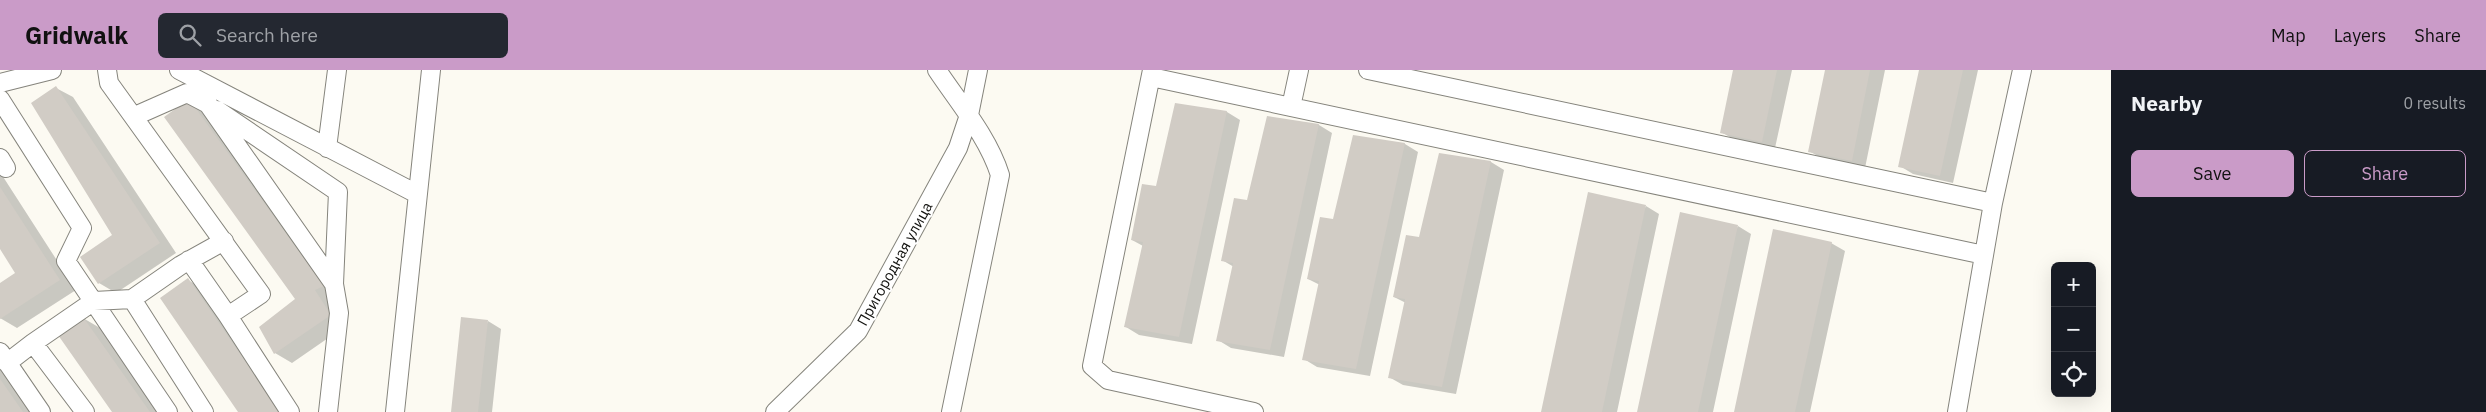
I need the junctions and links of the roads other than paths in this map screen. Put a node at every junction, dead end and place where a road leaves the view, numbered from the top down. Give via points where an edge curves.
1 (52, 70) edge
2 (107, 70) edge
3 (179, 70) edge
4 (337, 70) edge
5 (431, 70) edge
6 (937, 70) edge
7 (978, 70) edge
8 (1299, 70) edge
9 (1368, 70) edge
10 (2022, 70) edge
11 (1152, 73) edge
12 (0, 83) edge
13 (0, 99) edge
14 (208, 104) junction
15 (1291, 107) junction
16 (135, 116) junction
17 (968, 116) junction
18 (327, 148) junction
19 (417, 194) junction
20 (1993, 203) junction
21 (224, 241) junction
22 (1984, 255) junction
23 (189, 260) junction
24 (334, 284) junction
25 (132, 299) junction
26 (94, 301) junction
27 (228, 316) junction
28 (33, 343) junction
29 (4, 357) edge
30 (41, 412) edge
31 (85, 412) edge
32 (168, 412) edge
33 (204, 412) edge
34 (290, 412) edge
35 (328, 412) edge
36 (395, 412) edge
37 (775, 412) edge
38 (951, 412) edge
39 (1254, 412) edge
40 (1957, 412) edge

1 - 12 street
2 - 16 street via 109,83
3 - 18 street
4 - 18 street
5 - 19 street
6 - 17 street
7 - 17 street, Пригородная улица
8 - 15 street
9 - 20 street
10 - 20 street
11 - 15 street
11 - 39 street via 1092,366 1108,380
13 - 26 street via 82,228 66,261
14 - 16 street via 187,93
14 - 24 street
14 - 24 street via 338,192
15 - 22 street
16 - 21 street
17 - 37 street, Пригородная улица via 958,148 858,331
17 - 38 street via 1000,175
18 - 19 street
19 - 36 street
20 - 22 street
21 - 23 street
21 - 27 street via 261,294
22 - 40 street
23 - 25 street
23 - 27 street
24 - 35 street via 339,312
25 - 26 street
25 - 33 street
26 - 28 street
26 - 32 street
27 - 34 street
28 - 29 street
28 - 31 street
29 - 30 street

